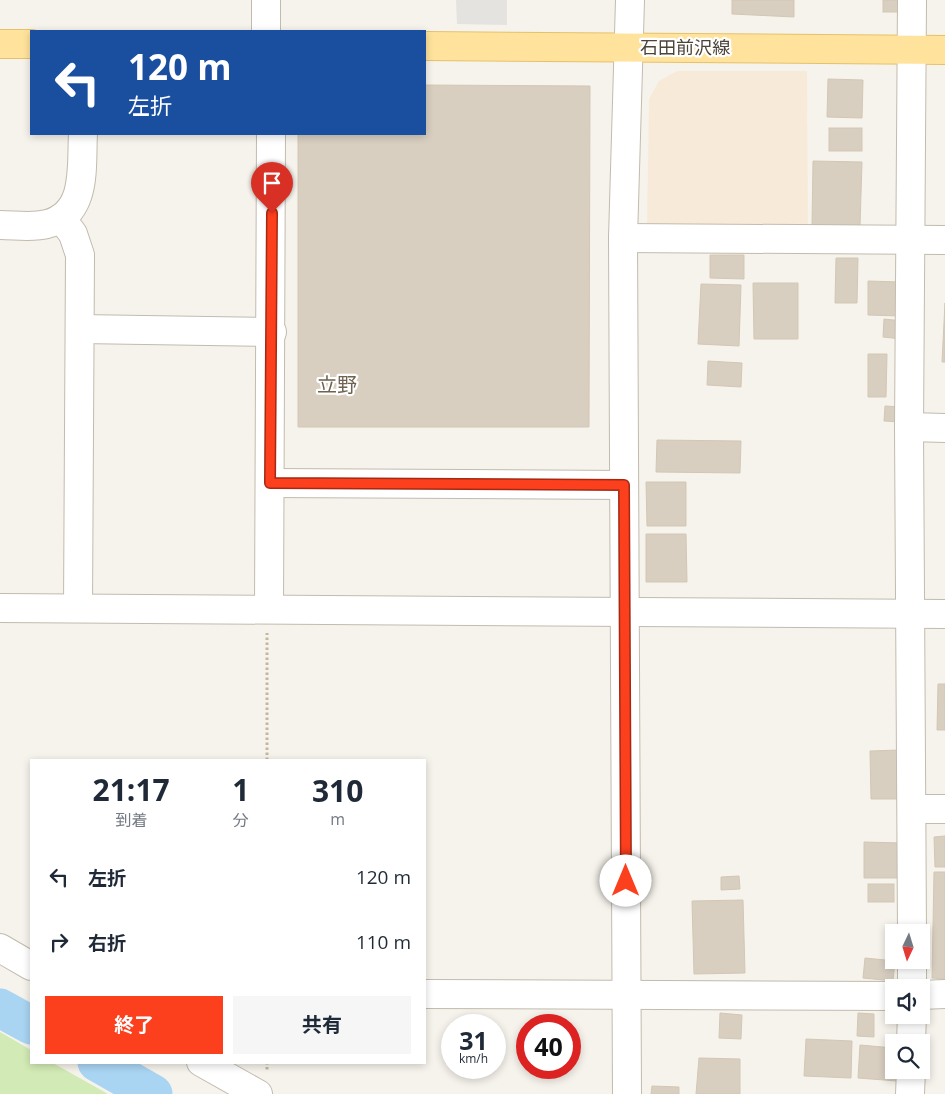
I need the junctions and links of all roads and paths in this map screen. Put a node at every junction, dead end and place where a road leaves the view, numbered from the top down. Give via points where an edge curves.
1 (266, 0) edge
2 (630, 0) edge
3 (912, 0) edge
4 (266, 30) edge
5 (0, 44) edge
6 (30, 44) edge
7 (426, 46) edge
8 (628, 48) junction
9 (911, 50) junction
10 (945, 50) edge
11 (83, 135) edge
12 (271, 135) edge
13 (61, 218) junction
14 (0, 225) edge
15 (623, 238) junction
16 (910, 240) junction
17 (945, 240) edge
18 (80, 329) junction
19 (272, 332) junction
20 (909, 427) junction
21 (945, 428) edge
22 (270, 483) junction
23 (624, 485) junction
24 (0, 608) edge
25 (78, 608) junction
26 (269, 609) junction
27 (625, 612) junction
28 (912, 614) junction
29 (945, 614) edge
30 (267, 759) edge
31 (912, 808) junction
32 (945, 809) edge
33 (912, 924) edge
34 (0, 948) edge
35 (30, 965) edge
36 (426, 994) edge
37 (945, 994) edge
38 (930, 995) edge
39 (627, 996) junction
40 (885, 996) edge
41 (206, 1064) edge
42 (911, 1079) edge
43 (258, 1094) edge
44 (627, 1094) edge
45 (910, 1094) edge

1 - 4 street
2 - 8 street
3 - 9 street
5 - 6 main road
7 - 8 main road, 石田前沢線
8 - 9 main road, 石田前沢線
8 - 15 street
9 - 10 main road, 石田前沢線
9 - 16 street
11 - 13 street via 81,188 73,208
12 - 19 street
13 - 14 street via 47,224
13 - 18 street via 73,234 80,255
15 - 16 street
15 - 23 street
16 - 17 street
16 - 20 street
18 - 19 street
18 - 25 street
19 - 22 street
20 - 21 street
20 - 28 street
22 - 23 street
22 - 26 street
23 - 27 street
24 - 25 street
25 - 26 street
26 - 27 street
26 - 30 path
27 - 28 street
27 - 39 street
28 - 29 street
28 - 31 street
31 - 32 street
31 - 33 street
34 - 35 street
36 - 39 street
37 - 38 street
39 - 40 street
39 - 44 street
41 - 43 street
42 - 45 street

